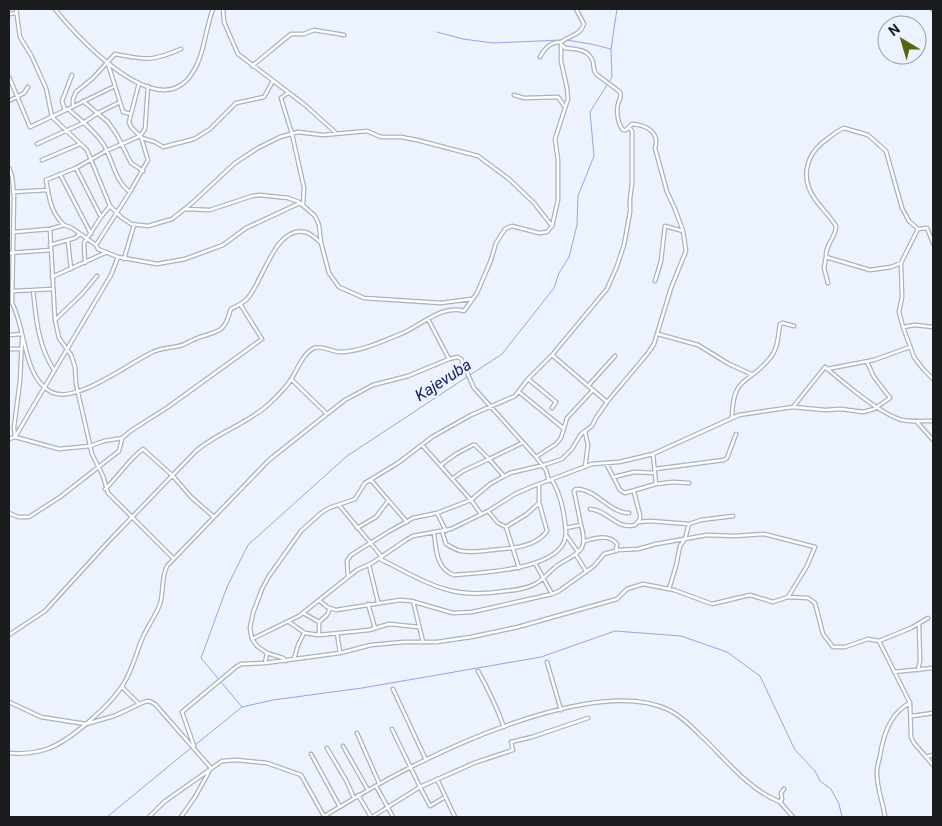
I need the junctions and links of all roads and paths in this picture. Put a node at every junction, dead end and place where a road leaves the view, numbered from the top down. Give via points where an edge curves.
1 (55, 9) edge
2 (213, 9) edge
3 (223, 9) edge
4 (576, 9) edge
5 (16, 11) edge
6 (9, 14) edge
7 (344, 36) dead end
8 (561, 43) junction
9 (181, 49) dead end
10 (540, 56) dead end
11 (107, 63) junction
12 (252, 66) junction
13 (72, 74) dead end
14 (9, 77) edge
15 (273, 81) junction
16 (139, 83) junction
17 (115, 86) junction
18 (148, 86) junction
19 (28, 87) dead end
20 (288, 92) junction
21 (514, 95) dead end
22 (17, 97) junction
23 (9, 101) edge
24 (83, 101) junction
25 (120, 102) junction
26 (73, 106) junction
27 (565, 107) junction
28 (66, 110) junction
29 (98, 113) junction
30 (131, 114) junction
31 (52, 117) junction
32 (83, 123) junction
33 (629, 127) junction
34 (65, 131) junction
35 (336, 133) junction
36 (292, 134) junction
37 (141, 137) junction
38 (80, 143) junction
39 (37, 144) dead end
40 (122, 145) junction
41 (106, 151) junction
42 (42, 160) dead end
43 (91, 160) junction
44 (9, 168) edge
45 (76, 168) junction
46 (143, 171) junction
47 (60, 174) junction
48 (48, 190) junction
49 (13, 192) junction
50 (130, 192) junction
51 (302, 204) junction
52 (110, 206) junction
53 (185, 209) junction
54 (117, 213) junction
55 (101, 218) junction
56 (134, 225) junction
57 (64, 226) junction
58 (552, 226) junction
59 (50, 229) junction
60 (918, 229) junction
61 (14, 232) junction
62 (683, 232) junction
63 (80, 234) junction
64 (90, 234) junction
65 (87, 239) junction
66 (68, 240) junction
67 (321, 242) junction
68 (933, 242) edge
69 (50, 245) junction
70 (96, 245) junction
71 (51, 250) junction
72 (10, 252) edge
73 (107, 252) junction
74 (118, 257) junction
75 (826, 257) junction
76 (124, 259) junction
77 (85, 263) junction
78 (901, 263) junction
79 (72, 268) junction
80 (52, 276) junction
81 (98, 276) dead end
82 (655, 281) dead end
83 (828, 283) dead end
84 (54, 289) junction
85 (33, 290) junction
86 (13, 291) junction
87 (471, 299) junction
88 (240, 304) junction
89 (428, 319) junction
90 (55, 320) junction
91 (794, 326) dead end
92 (903, 327) junction
93 (933, 327) edge
94 (22, 334) junction
95 (658, 334) junction
96 (9, 335) edge
97 (910, 346) junction
98 (9, 349) edge
99 (23, 349) junction
100 (67, 350) junction
101 (552, 355) junction
102 (616, 356) dead end
103 (449, 359) junction
104 (866, 362) junction
105 (827, 369) junction
106 (55, 370) junction
107 (751, 374) junction
108 (933, 378) edge
109 (291, 379) junction
110 (528, 379) junction
111 (588, 386) junction
112 (45, 388) junction
113 (593, 390) junction
114 (77, 391) junction
115 (519, 392) junction
116 (607, 402) junction
117 (490, 406) junction
118 (793, 407) junction
119 (878, 407) junction
120 (552, 408) dead end
121 (327, 414) junction
122 (732, 417) junction
123 (916, 421) junction
124 (933, 422) edge
125 (563, 428) junction
126 (585, 432) junction
127 (736, 434) dead end
128 (15, 437) junction
129 (122, 438) junction
130 (9, 440) edge
131 (933, 440) edge
132 (522, 443) junction
133 (422, 445) junction
134 (90, 446) junction
135 (653, 454) junction
136 (536, 457) junction
137 (489, 460) junction
138 (606, 463) junction
139 (441, 466) junction
140 (542, 466) junction
141 (98, 467) junction
142 (585, 467) junction
143 (655, 469) junction
144 (655, 473) junction
145 (173, 476) junction
146 (503, 476) junction
147 (614, 477) junction
148 (452, 479) junction
149 (370, 480) junction
150 (551, 480) junction
151 (689, 483) dead end
152 (539, 484) junction
153 (656, 484) junction
154 (106, 489) junction
155 (634, 492) junction
156 (471, 500) junction
157 (388, 501) junction
158 (539, 502) junction
159 (339, 504) junction
160 (590, 509) dead end
161 (488, 511) junction
162 (9, 513) edge
163 (437, 513) junction
164 (629, 513) dead end
165 (481, 514) junction
166 (733, 516) dead end
167 (132, 517) junction
168 (214, 517) junction
169 (407, 522) junction
170 (638, 522) junction
171 (689, 524) junction
172 (581, 525) junction
173 (506, 527) junction
174 (357, 528) junction
175 (566, 528) junction
176 (444, 531) junction
177 (434, 533) junction
178 (566, 535) junction
179 (683, 540) junction
180 (585, 541) junction
181 (370, 542) junction
182 (513, 548) junction
183 (616, 551) junction
184 (577, 554) junction
185 (173, 558) junction
186 (381, 558) junction
187 (535, 563) junction
188 (369, 565) junction
189 (519, 568) junction
190 (586, 571) junction
191 (348, 577) junction
192 (544, 579) junction
193 (669, 589) junction
194 (552, 594) junction
195 (788, 597) junction
196 (319, 600) junction
197 (413, 601) junction
198 (378, 602) junction
199 (368, 604) junction
200 (330, 608) junction
201 (303, 613) junction
202 (928, 618) dead end
203 (289, 622) junction
204 (319, 622) junction
205 (919, 624) junction
206 (419, 627) junction
207 (375, 628) junction
208 (305, 633) junction
209 (337, 633) junction
210 (9, 635) edge
211 (319, 635) junction
212 (252, 639) junction
213 (879, 641) junction
214 (423, 642) junction
215 (267, 653) junction
216 (340, 653) junction
217 (294, 660) junction
218 (286, 661) junction
219 (547, 662) dead end
220 (265, 663) junction
221 (933, 668) edge
222 (918, 670) junction
223 (478, 671) dead end
224 (894, 672) junction
225 (122, 688) junction
226 (393, 689) dead end
227 (9, 702) edge
228 (910, 703) junction
229 (139, 704) junction
230 (561, 710) junction
231 (933, 713) edge
232 (912, 716) junction
233 (588, 718) dead end
234 (86, 724) junction
235 (504, 727) junction
236 (392, 729) dead end
237 (356, 733) dead end
238 (343, 746) dead end
239 (194, 747) junction
240 (327, 748) dead end
241 (9, 753) edge
242 (310, 754) dead end
243 (933, 755) edge
244 (926, 757) junction
245 (426, 760) junction
246 (933, 765) edge
247 (410, 767) junction
248 (211, 768) junction
249 (437, 778) junction
250 (378, 784) junction
251 (420, 787) junction
252 (784, 789) dead end
253 (368, 790) junction
254 (358, 796) junction
255 (445, 797) junction
256 (354, 798) junction
257 (780, 802) junction
258 (340, 807) junction
259 (388, 808) junction
260 (149, 817) edge
261 (181, 817) edge
262 (324, 817) edge
263 (371, 817) edge
264 (393, 817) edge
265 (455, 817) edge
266 (792, 817) edge
267 (885, 817) edge

1 - 11 street
2 - 18 street via 202,51 186,81 168,89
3 - 12 street via 224,22 236,52
4 - 8 street via 584,24 575,36
5 - 6 street
5 - 31 street via 20,37 46,88
7 - 12 street via 314,30 291,34
8 - 10 street via 545,48
8 - 27 street via 568,99
8 - 33 street via 565,48 585,52 596,74 620,92 619,122 623,130
9 - 11 street via 153,59 115,54
11 - 16 street
11 - 17 street
11 - 26 street via 76,92
12 - 15 street
13 - 28 street via 62,101
14 - 22 street
15 - 20 street
15 - 37 street via 264,97 236,103 194,140 164,147
16 - 18 street
16 - 30 street
17 - 24 street
17 - 25 street
18 - 37 street via 145,129
19 - 22 street
20 - 35 street
20 - 36 street via 281,97
21 - 27 street via 558,98
22 - 23 street
22 - 31 street via 30,127
24 - 26 street
24 - 29 street
25 - 29 street
25 - 30 street via 123,112
26 - 28 street
27 - 58 street via 555,139 558,200
28 - 31 street
28 - 32 street
29 - 32 street
29 - 40 street via 108,122
30 - 37 street via 130,124
31 - 34 street
32 - 34 street
32 - 41 street via 96,134
33 - 62 street via 632,124 647,127 655,135 655,148 667,192
33 - 101 street via 632,131 632,183 627,229 617,266 607,289
34 - 38 street
34 - 39 street
35 - 36 street
35 - 58 street via 367,131 380,137 417,140 478,156 509,179
36 - 51 street via 304,188
36 - 53 street via 267,143 235,163
37 - 40 street
37 - 46 street via 148,160
38 - 42 street
38 - 43 street
40 - 41 street
40 - 46 street via 131,163
41 - 43 street
41 - 50 street via 121,182
43 - 45 street
43 - 52 street
44 - 49 street
45 - 47 street
45 - 55 street
46 - 50 street
47 - 48 street via 46,180
47 - 64 street
48 - 49 street
48 - 57 street via 56,218
49 - 61 street
50 - 54 street
51 - 53 street via 288,198 260,194 210,210
51 - 67 street via 316,217
51 - 76 street via 246,228 223,245 185,259 157,264
52 - 54 street
52 - 55 street
53 - 56 street via 172,220 160,224
54 - 56 street
54 - 70 street
55 - 64 street
56 - 76 street
57 - 59 street
57 - 63 street
58 - 87 street via 547,232 512,226 505,229 496,243 477,293
59 - 61 street
59 - 69 street
60 - 68 street via 927,228
60 - 75 street via 902,208 886,151 868,135 842,129 819,146 806,169 812,194 836,226 836,233 826,248
60 - 78 street
61 - 72 street
62 - 82 street via 665,226
62 - 95 street via 686,251
63 - 65 street
63 - 66 street
64 - 65 street
65 - 70 street
65 - 77 street via 84,243
66 - 69 street
66 - 79 street
67 - 87 street via 331,276 339,287 360,297 440,303
67 - 88 street via 303,231 286,237 274,250 255,289
69 - 71 street
70 - 73 street
71 - 72 street
71 - 80 street
72 - 86 street
73 - 74 street
73 - 77 street
74 - 76 street
74 - 100 street via 111,275
75 - 78 street via 870,270
75 - 83 street via 824,268
77 - 79 street
78 - 92 street via 899,312
79 - 80 street
80 - 84 street
81 - 90 street
84 - 85 street
84 - 90 street
85 - 86 street
85 - 106 street via 42,344
86 - 94 street via 12,303
87 - 89 street via 464,311 445,311
88 - 114 street via 231,309 226,323 217,331 180,346 152,352 103,381
88 - 129 street via 262,339
89 - 103 street
89 - 109 street via 406,332 358,348 342,352 315,348 304,358
90 - 100 street via 59,338
91 - 107 street via 780,324 774,352
92 - 93 street
92 - 97 street
94 - 96 street
94 - 99 street
95 - 107 street via 698,345
95 - 116 street via 648,353
97 - 104 street
97 - 108 street via 919,365
98 - 99 street
99 - 112 street via 39,383
99 - 128 street
100 - 106 street
100 - 114 street via 75,367
101 - 110 street
101 - 111 street
102 - 111 street
103 - 117 street via 461,359 474,388
103 - 121 street via 373,386 345,400
104 - 105 street
104 - 119 street via 890,398
105 - 118 street via 825,367
105 - 119 street
106 - 112 street
107 - 122 street via 736,388
109 - 121 street
109 - 145 street via 264,408 201,446
110 - 115 street
110 - 120 street via 556,402
111 - 113 street
112 - 114 street via 54,393
112 - 128 street
113 - 116 street
113 - 125 street via 570,414
114 - 134 street
115 - 117 street
115 - 125 street
116 - 126 street
117 - 132 street
117 - 133 street
118 - 119 street via 841,408 860,412
118 - 122 street
119 - 123 street via 900,419
121 - 168 street via 269,460
122 - 135 street
123 - 124 street
123 - 131 street
125 - 136 street via 556,444
126 - 140 street via 562,459
126 - 142 street via 588,445
127 - 143 street via 728,458 724,460
128 - 130 street
128 - 134 street via 59,449
129 - 134 street
129 - 141 street via 119,451
132 - 136 street
132 - 137 street
133 - 139 street
133 - 149 street
134 - 141 street
135 - 138 street
135 - 143 street
136 - 140 street
137 - 139 street via 474,444
137 - 146 street
137 - 148 street
138 - 142 street
138 - 147 street
139 - 148 street
140 - 146 street
140 - 150 street
141 - 154 street
141 - 162 street via 29,517
142 - 150 street
143 - 144 street
144 - 147 street via 634,472
144 - 153 street
145 - 154 street via 143,449
145 - 167 street
145 - 168 street
146 - 156 street
147 - 155 street via 622,492
148 - 156 street
149 - 157 street
149 - 159 street via 355,499
150 - 152 street
150 - 175 street via 561,498
151 - 153 street
152 - 158 street
152 - 161 street
153 - 155 street
154 - 167 street
155 - 170 street via 640,515
156 - 163 street
156 - 165 street
157 - 169 street
157 - 174 street via 376,517
158 - 173 street
158 - 182 street via 547,528 545,534 528,545
159 - 174 street
159 - 212 street via 314,518 277,563 256,602 250,622
160 - 170 street via 600,511 625,526
161 - 165 street
161 - 173 street
163 - 169 street
163 - 176 street
164 - 172 street via 617,510 589,492 576,489 574,494
165 - 176 street
166 - 171 street
167 - 185 street
167 - 210 street via 45,611
168 - 185 street
169 - 181 street
170 - 171 street
171 - 179 street
172 - 175 street
172 - 180 street
173 - 182 street
174 - 181 street
175 - 178 street
176 - 177 street
176 - 182 street via 446,544 457,550 472,552
177 - 186 street via 410,538
177 - 189 street via 439,562 449,574
178 - 184 street
178 - 187 street via 560,549
179 - 183 street
179 - 193 street
179 - 195 street via 707,535 764,534 814,547 807,566
180 - 183 street via 612,539 617,544
180 - 184 street
181 - 186 street
181 - 191 street via 349,557
182 - 189 street
183 - 190 street via 604,554
184 - 190 street
184 - 192 street via 559,564
185 - 225 street via 164,575 160,603
186 - 188 street
186 - 192 street via 443,588 460,592 488,594 518,590
187 - 189 street
187 - 192 street
188 - 191 street
188 - 198 street
190 - 194 street
191 - 196 street
192 - 194 street
193 - 195 street via 714,604 746,596 773,602
193 - 214 street via 639,584 627,588 617,598 518,627 471,637
194 - 197 street via 458,613
195 - 213 street via 808,598 814,602 823,634 835,648 868,640
196 - 200 street
196 - 201 street
197 - 198 street
197 - 206 street
198 - 199 street
199 - 200 street via 340,610
199 - 207 street
200 - 204 street
201 - 203 street
201 - 204 street
202 - 205 street
203 - 208 street
203 - 212 street
204 - 211 street
205 - 213 street
205 - 222 street
206 - 207 street via 389,624
206 - 214 street
207 - 209 street
208 - 211 street
208 - 217 street
209 - 211 street
209 - 216 street
212 - 215 street
213 - 224 street
214 - 216 street via 371,644
215 - 218 street
215 - 220 street
216 - 217 street
217 - 218 street
218 - 220 street
219 - 230 street
220 - 239 street via 241,664 182,712
221 - 222 street
222 - 224 street
223 - 235 street
224 - 228 street
225 - 229 street
225 - 234 street
226 - 245 street
227 - 234 street via 41,717
228 - 232 street
228 - 267 street via 898,711 881,748 877,771
229 - 234 street
229 - 239 street via 148,701 155,704
230 - 235 street
230 - 257 street via 614,700 646,703 668,710 691,726 753,786
231 - 232 street
232 - 244 street via 910,737
233 - 249 street via 511,742 513,750
234 - 241 street via 46,750
235 - 245 street
236 - 247 street
237 - 250 street
238 - 253 street
239 - 248 street
240 - 256 street
242 - 258 street
243 - 244 street
244 - 246 street
245 - 247 street
247 - 250 street
247 - 251 street
248 - 260 street
248 - 261 street
248 - 262 street via 222,761 237,760 267,763 298,773
249 - 251 street
249 - 255 street
250 - 253 street
250 - 259 street
251 - 255 street via 430,806
251 - 259 street
252 - 257 street via 780,793
253 - 254 street
254 - 256 street
254 - 263 street
255 - 265 street
256 - 258 street
257 - 266 street
258 - 262 street
259 - 263 street
259 - 264 street

